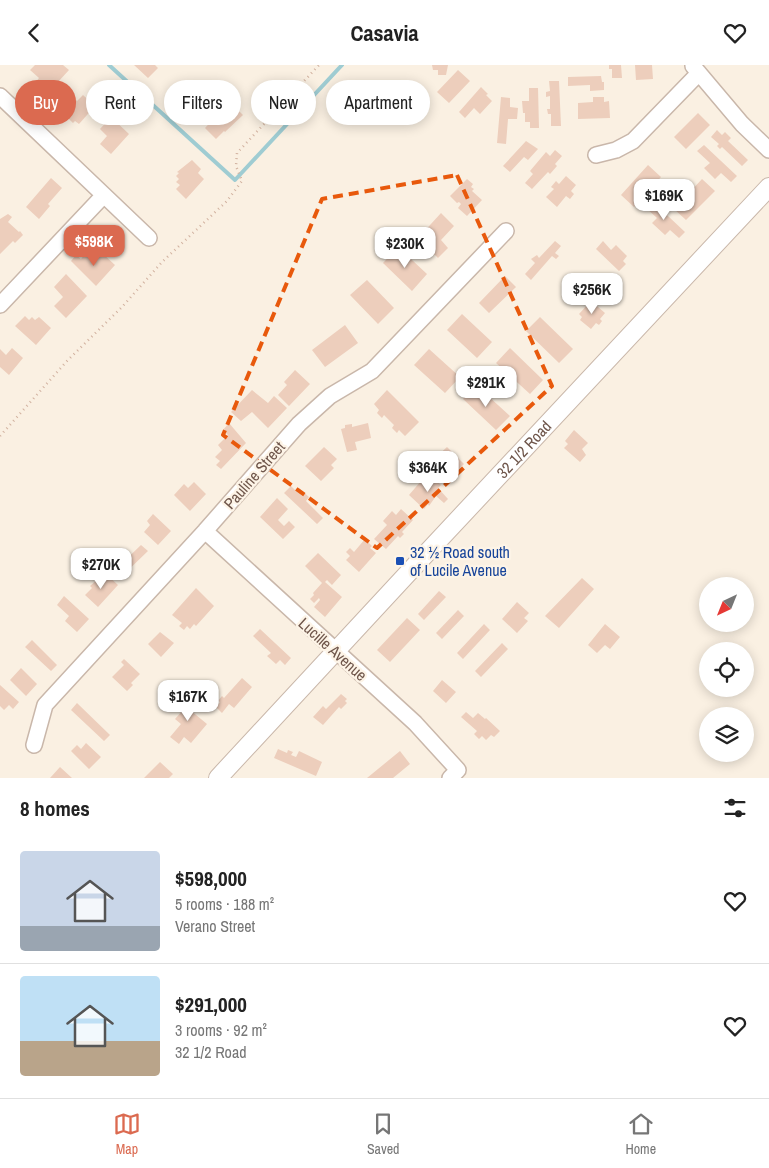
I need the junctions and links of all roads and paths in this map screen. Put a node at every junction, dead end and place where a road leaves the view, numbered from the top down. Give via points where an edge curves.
1 (319, 65) edge
2 (696, 69) edge
3 (0, 97) edge
4 (769, 150) edge
5 (596, 155) dead end
6 (769, 187) edge
7 (104, 195) junction
8 (506, 231) dead end
9 (149, 238) dead end
10 (0, 305) edge
11 (0, 436) edge
12 (205, 531) junction
13 (337, 652) junction
14 (34, 745) dead end
15 (454, 774) edge
16 (218, 778) edge

1 - 11 path via 237,153 236,166 242,181 227,201 162,262
2 - 4 street via 742,124
2 - 5 street via 633,141
3 - 7 street
6 - 13 street, 32 1/2 Road
7 - 9 street
7 - 10 street
8 - 12 street, Pauline Street via 372,371 330,396 299,424
12 - 13 street, Lucille Avenue
12 - 14 street, Pauline Street via 44,705
13 - 15 street, Lucille Avenue via 414,723
13 - 16 street, 32 1/2 Road

